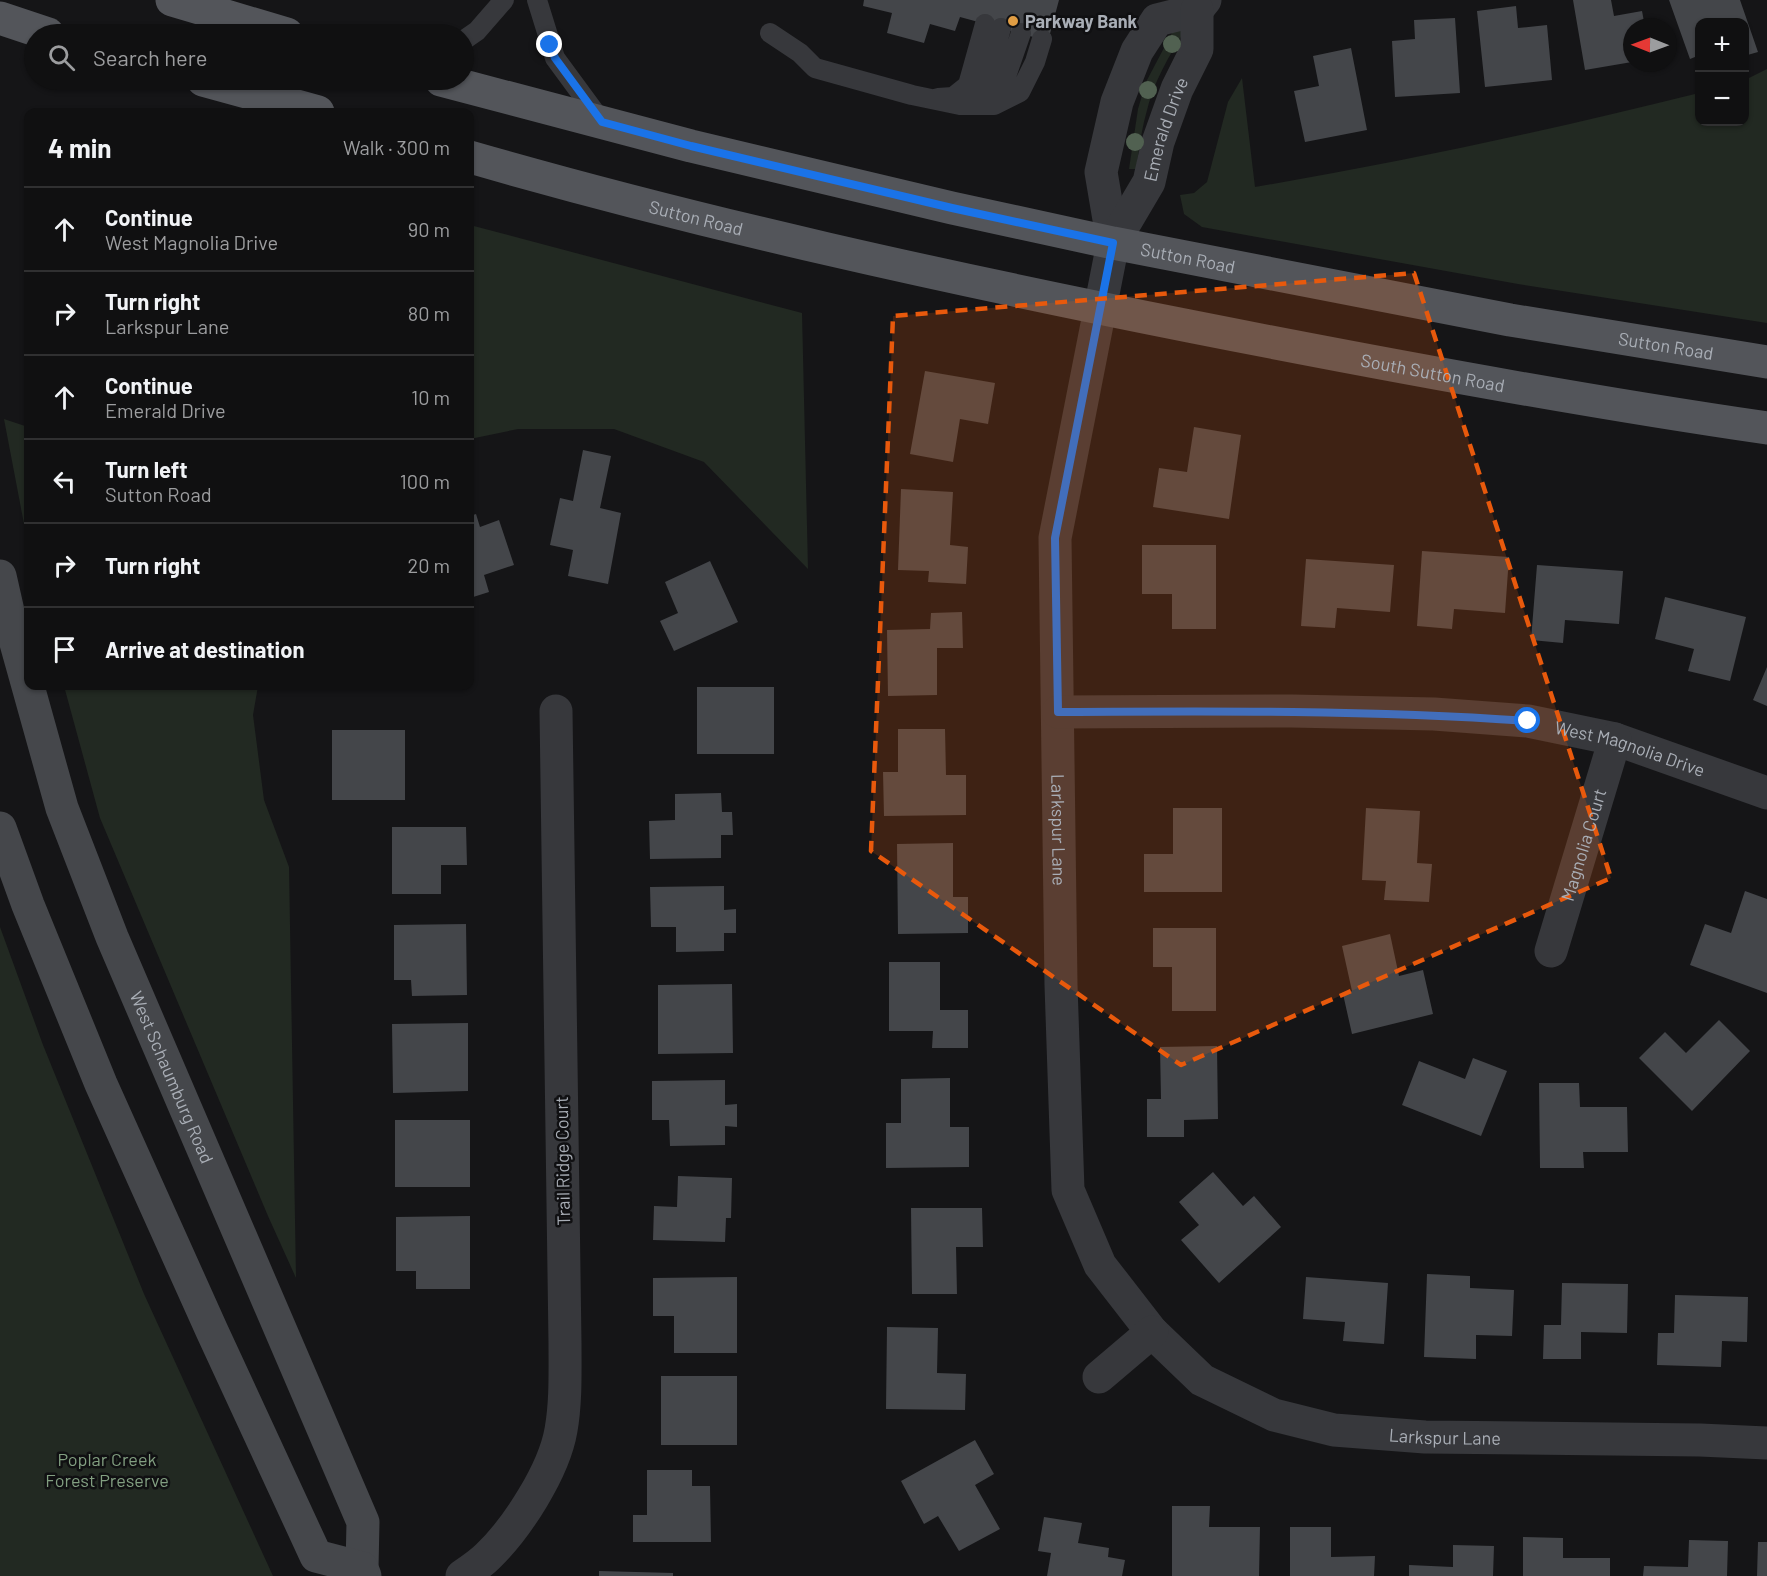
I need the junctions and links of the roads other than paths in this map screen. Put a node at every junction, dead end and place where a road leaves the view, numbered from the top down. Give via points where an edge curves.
1 (172, 0) edge
2 (504, 0) edge
3 (537, 0) edge
4 (1201, 5) edge
5 (0, 18) edge
6 (253, 24) edge
7 (24, 26) edge
8 (474, 33) edge
9 (770, 33) dead end
10 (1021, 33) dead end
11 (1042, 39) dead end
12 (474, 89) edge
13 (239, 90) edge
14 (929, 99) junction
15 (960, 105) junction
16 (988, 105) junction
17 (304, 108) edge
18 (602, 122) junction
19 (474, 157) edge
20 (1113, 243) junction
21 (1101, 309) junction
22 (1767, 362) edge
23 (1767, 428) edge
24 (0, 576) edge
25 (24, 672) edge
26 (29, 690) edge
27 (556, 711) dead end
28 (1058, 712) junction
29 (1615, 739) junction
30 (1767, 793) edge
31 (0, 828) edge
32 (1551, 951) dead end
33 (1152, 1332) junction
34 (1100, 1377) dead end
35 (1767, 1443) edge
36 (363, 1572) edge
37 (462, 1576) edge

1 - 6 main road
2 - 8 lane
3 - 18 lane via 555,58
4 - 20 street, Emerald Drive via 1197,49 1177,89 1149,182
4 - 20 street, Emerald Drive via 1157,20 1137,51 1117,102 1101,172
5 - 7 main road
9 - 14 lane via 800,53 814,68
10 - 16 lane via 1002,88
11 - 16 lane via 1020,92
12 - 18 main road, Sutton Road
13 - 17 main road
14 - 15 lane
14 - 15 lane via 953,97 968,86 993,26 987,78 974,98
15 - 16 lane
18 - 20 main road, Sutton Road via 952,208
19 - 21 main road, Sutton Road via 747,229
20 - 21 street, Emerald Drive
20 - 22 main road, Sutton Road via 1510,321
21 - 23 main road, South Sutton Road via 1387,365
21 - 28 street, Larkspur Lane via 1055,538
24 - 25 main road, West Schaumburg Road
26 - 36 main road, West Schaumburg Road via 62,808 111,937 363,1522
27 - 37 street, Trail Ridge Court via 565,1343 561,1432 547,1472 508,1535
28 - 29 street, West Magnolia Drive via 1434,714 1528,721
28 - 33 street, Larkspur Lane via 1068,1190 1100,1265
29 - 30 street, West Magnolia Drive
29 - 32 street, Magnolia Court
31 - 36 main road, West Schaumburg Road via 101,1084 316,1556
33 - 34 street
33 - 35 street, Larkspur Lane via 1202,1380 1274,1415 1334,1430 1425,1437

